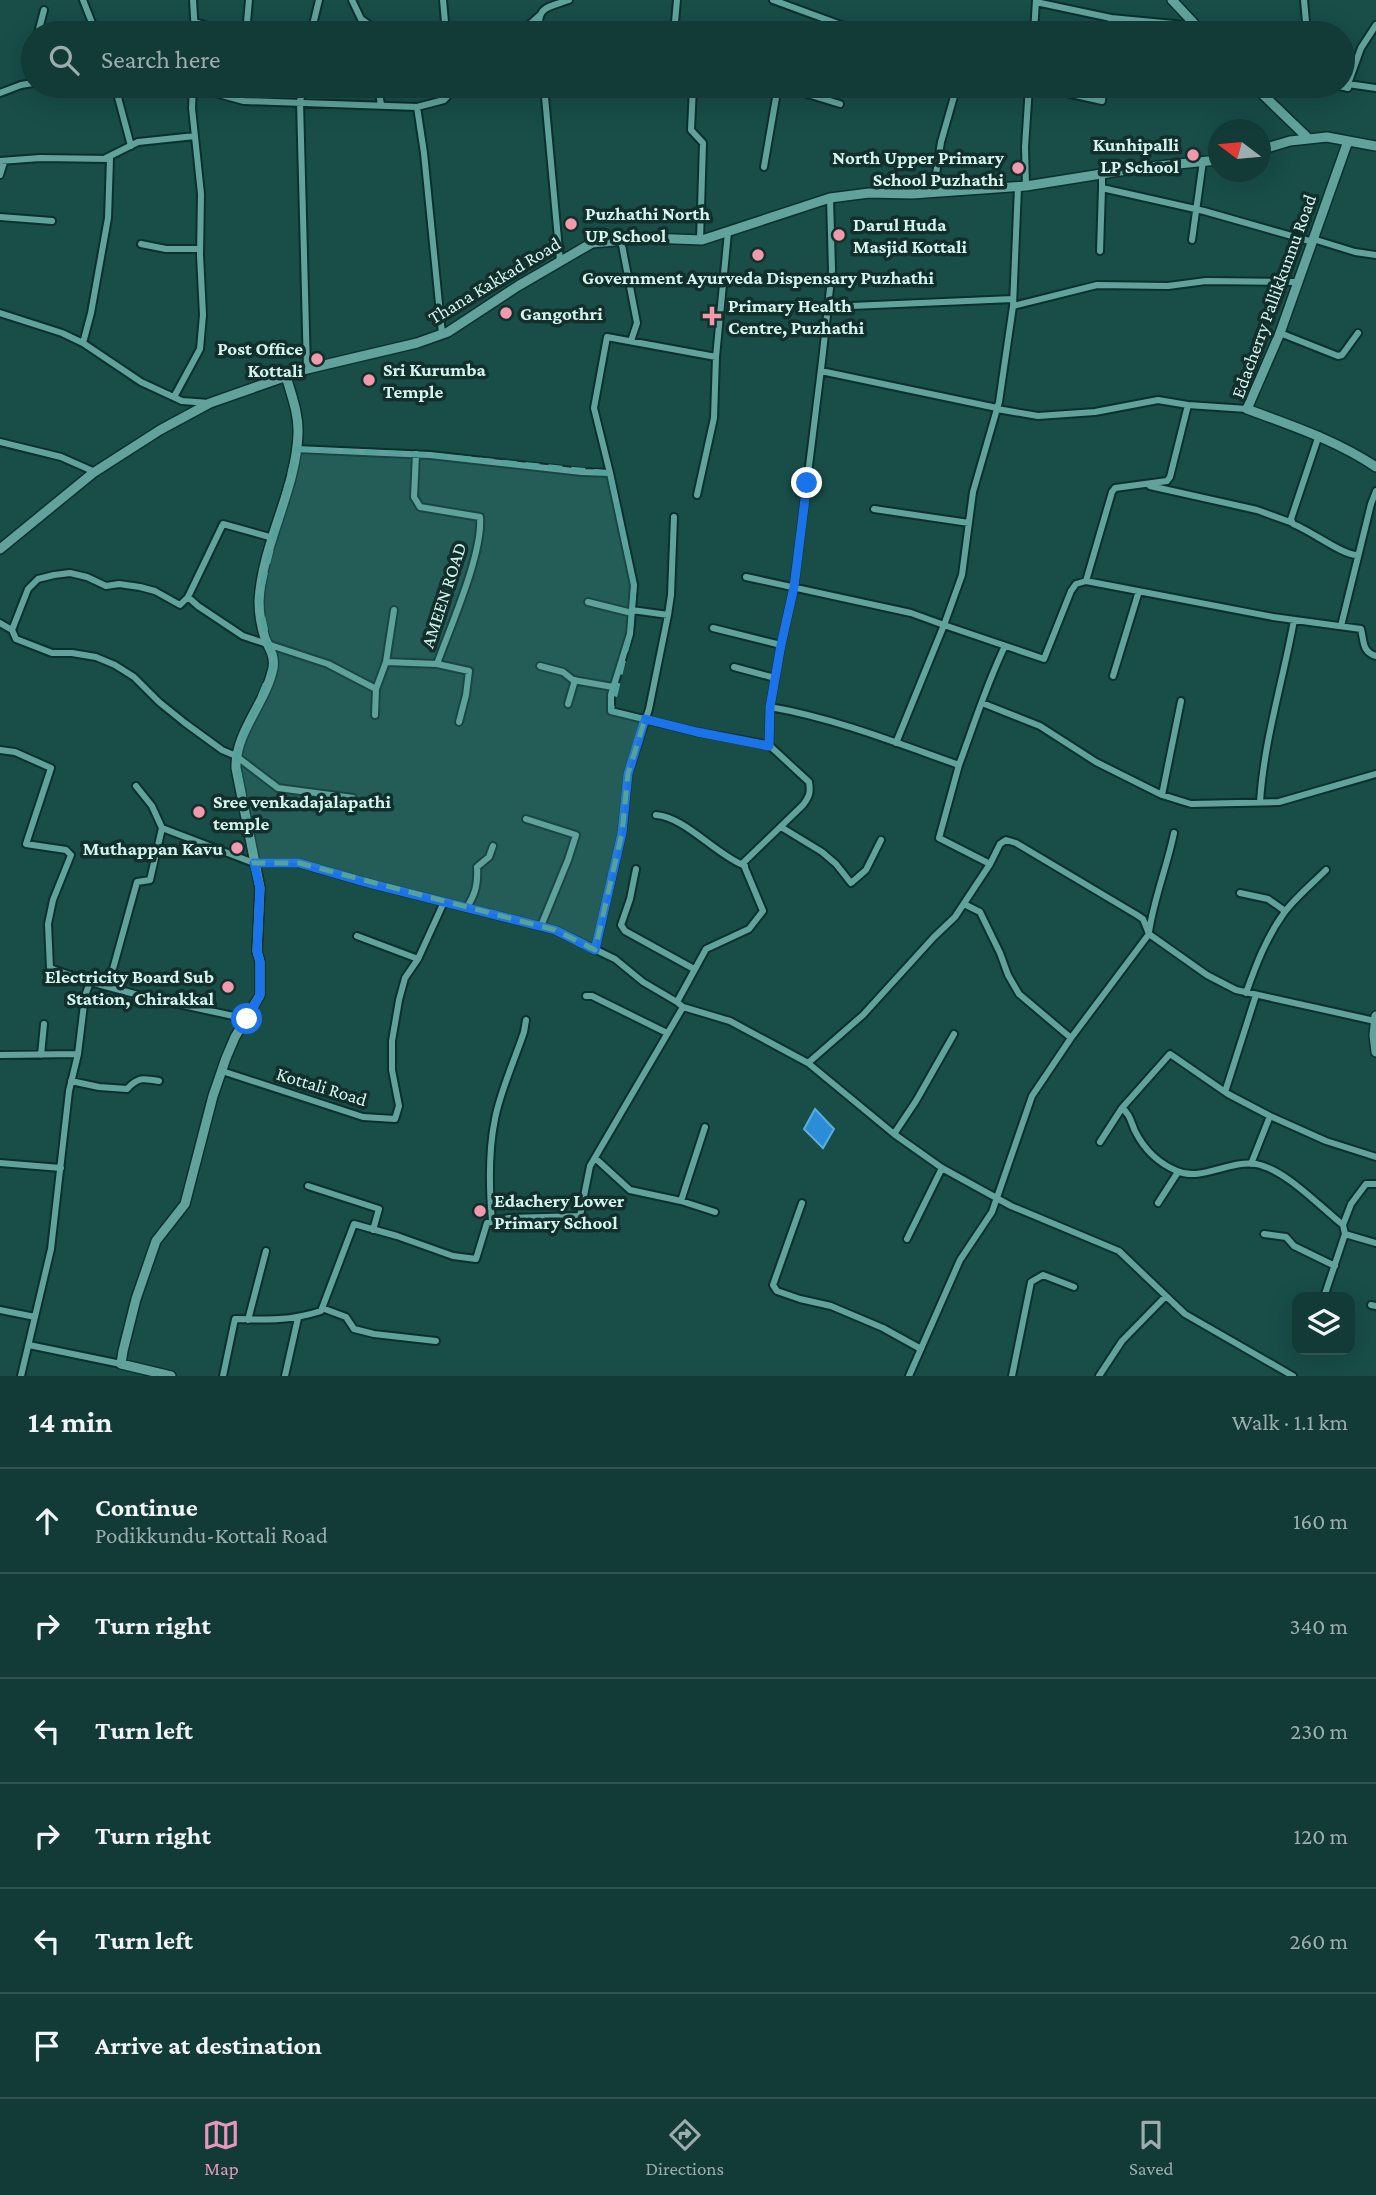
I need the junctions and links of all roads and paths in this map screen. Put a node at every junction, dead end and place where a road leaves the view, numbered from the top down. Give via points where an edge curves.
1 (83, 0) edge
2 (193, 0) edge
3 (249, 0) edge
4 (319, 0) edge
5 (352, 0) edge
6 (443, 0) edge
7 (543, 0) edge
8 (569, 0) edge
9 (677, 0) edge
10 (773, 0) edge
11 (1172, 0) edge
12 (1304, 0) edge
13 (1036, 1) edge
14 (44, 9) dead end
15 (543, 9) junction
16 (539, 16) junction
17 (1111, 18) junction
18 (41, 21) edge
19 (91, 21) edge
20 (195, 21) edge
21 (247, 21) edge
22 (314, 21) edge
23 (364, 21) edge
24 (445, 21) edge
25 (533, 21) edge
26 (539, 21) edge
27 (675, 21) edge
28 (830, 21) edge
29 (1035, 21) edge
30 (1111, 21) edge
31 (1133, 21) edge
32 (1192, 21) edge
33 (1306, 21) edge
34 (1376, 25) edge
35 (1355, 67) edge
36 (21, 85) edge
37 (1355, 86) edge
38 (1376, 88) edge
39 (0, 93) edge
40 (118, 98) edge
41 (192, 98) edge
42 (233, 98) edge
43 (301, 98) edge
44 (380, 98) edge
45 (445, 98) edge
46 (545, 98) edge
47 (692, 98) edge
48 (778, 98) edge
49 (820, 98) edge
50 (954, 98) edge
51 (1028, 98) edge
52 (1266, 98) edge
53 (300, 102) junction
54 (840, 104) dead end
55 (381, 105) junction
56 (417, 107) junction
57 (195, 136) junction
58 (1309, 139) junction
59 (1348, 141) junction
60 (131, 146) junction
61 (1376, 146) edge
62 (1271, 147) edge
63 (96, 160) junction
64 (2, 161) edge
65 (1203, 161) junction
66 (1208, 161) edge
67 (764, 167) dead end
68 (0, 175) edge
69 (1102, 175) junction
70 (1022, 187) junction
71 (1101, 188) junction
72 (933, 193) junction
73 (830, 198) junction
74 (1197, 209) junction
75 (0, 217) edge
76 (52, 221) dead end
77 (728, 232) junction
78 (621, 240) junction
79 (700, 240) junction
80 (1192, 240) dead end
81 (1313, 240) junction
82 (141, 244) dead end
83 (200, 249) junction
84 (1101, 251) dead end
85 (1376, 255) edge
86 (560, 261) junction
87 (1299, 282) junction
88 (1013, 302) junction
89 (828, 307) junction
90 (0, 313) edge
91 (1280, 333) junction
92 (1358, 333) dead end
93 (442, 334) junction
94 (631, 341) junction
95 (83, 343) junction
96 (716, 357) junction
97 (307, 369) junction
98 (821, 371) junction
99 (286, 376) junction
100 (174, 397) junction
101 (210, 403) junction
102 (1188, 405) junction
103 (997, 409) junction
104 (1247, 409) junction
105 (1319, 435) junction
106 (0, 442) edge
107 (296, 449) junction
108 (416, 454) junction
109 (1376, 467) edge
110 (95, 472) junction
111 (610, 473) junction
112 (1145, 485) junction
113 (1376, 491) edge
114 (697, 495) dead end
115 (874, 509) dead end
116 (674, 517) dead end
117 (1291, 519) junction
118 (969, 523) junction
119 (1366, 523) junction
120 (1376, 528) edge
121 (273, 538) junction
122 (1, 546) edge
123 (1358, 555) junction
124 (746, 577) dead end
125 (1086, 581) junction
126 (794, 587) junction
127 (1139, 591) junction
128 (188, 597) junction
129 (588, 602) dead end
130 (394, 610) dead end
131 (632, 612) junction
132 (668, 615) junction
133 (1294, 620) junction
134 (0, 624) edge
135 (944, 625) junction
136 (1341, 626) junction
137 (713, 628) dead end
138 (12, 630) junction
139 (268, 644) junction
140 (781, 645) junction
141 (1005, 646) junction
142 (1376, 656) edge
143 (386, 662) junction
144 (437, 664) junction
145 (540, 666) dead end
146 (734, 667) dead end
147 (1113, 676) dead end
148 (775, 678) junction
149 (575, 680) junction
150 (613, 687) junction
151 (376, 689) junction
152 (1181, 701) dead end
153 (982, 703) junction
154 (568, 704) dead end
155 (770, 707) junction
156 (375, 715) dead end
157 (645, 719) junction
158 (459, 722) dead end
159 (896, 743) junction
160 (769, 746) junction
161 (0, 750) edge
162 (236, 756) junction
163 (958, 765) junction
164 (1376, 774) edge
165 (136, 786) dead end
166 (1162, 795) junction
167 (353, 797) dead end
168 (1260, 802) junction
169 (656, 816) dead end
170 (526, 819) dead end
171 (781, 827) junction
172 (162, 828) junction
173 (1174, 833) dead end
174 (881, 840) dead end
175 (493, 846) dead end
176 (254, 863) junction
177 (990, 864) junction
178 (745, 866) junction
179 (636, 869) dead end
180 (1326, 870) dead end
181 (1240, 893) dead end
182 (444, 902) junction
183 (964, 904) junction
184 (467, 907) junction
185 (1285, 911) junction
186 (541, 926) junction
187 (1149, 934) junction
188 (357, 936) dead end
189 (595, 950) junction
190 (418, 959) junction
191 (694, 969) junction
192 (90, 982) junction
193 (108, 987) junction
194 (1246, 993) junction
195 (1256, 995) junction
196 (586, 996) dead end
197 (680, 1005) junction
198 (1376, 1018) edge
199 (247, 1019) junction
200 (526, 1020) dead end
201 (44, 1024) dead end
202 (667, 1033) junction
203 (954, 1034) dead end
204 (1071, 1038) junction
205 (1376, 1052) edge
206 (0, 1055) edge
207 (41, 1055) junction
208 (78, 1055) junction
209 (808, 1063) junction
210 (222, 1071) junction
211 (72, 1081) junction
212 (159, 1081) dead end
213 (1225, 1092) junction
214 (1122, 1108) junction
215 (1270, 1116) junction
216 (705, 1127) dead end
217 (894, 1134) junction
218 (1100, 1142) dead end
219 (1376, 1157) edge
220 (595, 1158) junction
221 (0, 1163) edge
222 (1251, 1164) junction
223 (61, 1168) junction
224 (942, 1168) junction
225 (1178, 1172) junction
226 (1376, 1184) edge
227 (308, 1186) dead end
228 (997, 1198) junction
229 (681, 1201) junction
230 (802, 1203) dead end
231 (1158, 1203) dead end
232 (715, 1212) dead end
233 (492, 1222) junction
234 (1343, 1225) junction
235 (373, 1230) junction
236 (1264, 1234) dead end
237 (1345, 1234) junction
238 (907, 1239) dead end
239 (1376, 1243) edge
240 (266, 1251) dead end
241 (1335, 1266) junction
242 (1074, 1287) dead end
243 (1326, 1292) edge
244 (1166, 1296) junction
245 (322, 1308) junction
246 (0, 1310) edge
247 (35, 1317) junction
248 (298, 1318) junction
249 (248, 1320) junction
250 (436, 1340) dead end
251 (29, 1345) junction
252 (920, 1349) junction
253 (121, 1364) junction
254 (1278, 1372) edge
255 (21, 1376) edge
256 (171, 1376) edge
257 (223, 1376) edge
258 (285, 1376) edge
259 (909, 1376) edge
260 (1012, 1376) edge
261 (1100, 1376) edge
262 (1293, 1376) edge

1 - 19 street
2 - 20 street
3 - 21 street
4 - 22 street
5 - 23 street
6 - 24 street
7 - 15 street
8 - 15 street
9 - 27 street
10 - 28 street
11 - 32 main road
12 - 33 street
13 - 17 street
13 - 29 street
14 - 18 street
15 - 16 street
16 - 25 street
16 - 26 street
17 - 30 street
17 - 31 street
34 - 35 street
36 - 39 street
37 - 38 street
40 - 60 street
41 - 57 street
42 - 53 street
43 - 53 street
44 - 55 street
45 - 56 street
46 - 86 street
47 - 79 street via 691,130 703,143
48 - 67 street
49 - 54 street
50 - 72 street
51 - 70 street
52 - 58 main road
53 - 55 street
53 - 97 street
55 - 56 street
56 - 93 street
57 - 60 street
57 - 83 street
58 - 59 main road
58 - 62 main road
59 - 61 main road
59 - 81 main road, Edacherry Pallikkunnu Road
60 - 63 street
63 - 64 street
63 - 95 street via 110,159 108,218
64 - 68 street
65 - 66 main road, Thana Kakkad Road
65 - 69 main road, Thana Kakkad Road
65 - 74 street
69 - 70 main road, Thana Kakkad Road
69 - 71 street
70 - 72 main road, Thana Kakkad Road
70 - 88 street
71 - 74 street
71 - 84 street
72 - 73 main road, Thana Kakkad Road
73 - 77 main road, Thana Kakkad Road
73 - 89 street
74 - 80 street
74 - 81 street
75 - 76 street
77 - 79 main road, Thana Kakkad Road
77 - 96 street
78 - 79 main road, Thana Kakkad Road
78 - 86 main road, Thana Kakkad Road via 592,243
78 - 94 street via 637,323
81 - 85 street
81 - 87 main road, Edacherry Pallikkunnu Road
82 - 83 street
83 - 100 street via 200,349
86 - 93 main road, Thana Kakkad Road
87 - 88 street via 1097,285
87 - 91 main road, Edacherry Pallikkunnu Road
88 - 89 street
88 - 103 street
89 - 98 street
90 - 95 street
91 - 92 street via 1338,356
91 - 104 main road, Edacherry Pallikkunnu Road
93 - 97 main road, Thana Kakkad Road
94 - 96 street
94 - 111 street via 607,337 594,408
95 - 100 street via 141,382
96 - 114 street via 714,418
97 - 99 main road, Thana Kakkad Road
98 - 103 street
98 - 126 street
99 - 101 main road, Thana Kakkad Road
99 - 107 main road via 297,417
100 - 101 street
101 - 110 main road, Thana Kakkad Road
102 - 103 street via 1158,400 1095,412 1038,416
102 - 104 street
102 - 112 street via 1170,477
103 - 118 street via 973,492
104 - 105 main road, Edacherry Pallikkunnu Road
105 - 109 main road, Edacherry Pallikkunnu Road
105 - 117 street
106 - 110 street via 61,457
107 - 108 street
107 - 121 main road
108 - 111 street
108 - 144 street, AMEEN ROAD via 414,497 420,507 480,517 469,573
110 - 122 main road, Thana Kakkad Road
111 - 131 street via 634,585
112 - 117 street
112 - 125 street via 1112,492
113 - 119 street
115 - 118 street
116 - 132 street
117 - 123 street
118 - 135 street via 962,575
119 - 120 street
119 - 123 street
121 - 128 street via 223,524
121 - 139 main road via 259,599
123 - 136 street
124 - 126 street
125 - 127 street
125 - 141 street via 1071,591 1044,659
126 - 135 street via 911,613
126 - 140 street
127 - 133 street
127 - 147 street
128 - 138 street via 180,605 140,587 106,586 70,573 54,575 38,579 28,589
128 - 139 street via 243,636
129 - 131 street
130 - 143 street
131 - 132 street
131 - 150 street via 630,635
132 - 157 street
133 - 136 street
133 - 168 street via 1268,737
134 - 138 street
135 - 141 street
135 - 159 street
136 - 142 street via 1361,628 1364,648
137 - 140 street
138 - 162 street via 16,639 52,653 96,657 115,665 186,723
139 - 151 street via 328,664
139 - 162 main road via 274,665
140 - 148 street
141 - 153 street
143 - 144 street, AMEEN ROAD
143 - 151 street
144 - 158 street via 469,671
145 - 149 street
146 - 148 street
148 - 155 street
149 - 150 street
149 - 154 street
150 - 157 street via 611,710
151 - 156 street
152 - 166 street
153 - 163 street
153 - 166 street via 1040,726 1096,762
155 - 159 street
155 - 160 street
157 - 160 street
157 - 189 street via 628,774 622,833
159 - 163 street
160 - 171 street via 809,782 811,790 803,806
161 - 192 street via 15,751 51,768 26,844 66,850 71,855 48,924 50,968
162 - 167 street via 278,788
162 - 176 main road
163 - 177 street via 939,838
164 - 168 street via 1279,802
165 - 172 street
166 - 168 street via 1191,804
169 - 178 street via 687,827
170 - 186 street via 576,835
171 - 174 street via 829,858 850,883 866,870
171 - 178 street via 743,863
172 - 176 street
172 - 193 street via 150,880 137,882
173 - 187 street
175 - 184 street via 477,867 478,883
176 - 182 street via 299,863
176 - 199 main road via 260,888 260,995
177 - 183 street
177 - 187 street via 1000,844 1006,840 1016,843 1143,919
178 - 191 street via 763,911 749,929 706,949
179 - 191 street via 621,925
180 - 185 street
181 - 185 street via 1268,899
182 - 184 street
182 - 190 street, Kottali Road
183 - 204 street via 980,912 1019,994
183 - 209 street via 863,1015
184 - 186 street
185 - 194 street via 1261,953
186 - 189 street
187 - 194 street via 1207,975
187 - 204 street
188 - 190 street
189 - 197 street
190 - 210 street, Kottali Road via 405,978 392,1041 399,1106 395,1119 363,1117
191 - 197 street
192 - 193 street
192 - 208 street
193 - 199 street
194 - 195 street
195 - 198 street
195 - 213 street
196 - 202 street
197 - 202 street
197 - 209 street via 730,1021
198 - 205 main road
199 - 210 main road
200 - 233 street via 495,1119 489,1162
201 - 207 street
202 - 220 street
203 - 217 street
204 - 228 street via 1032,1096
206 - 207 street
207 - 208 street
208 - 211 street
209 - 217 street
210 - 253 main road via 185,1204 156,1241
211 - 212 street via 127,1089 136,1079
211 - 223 street
213 - 214 street via 1170,1054
213 - 215 street
214 - 218 street
214 - 225 street via 1148,1152
215 - 219 street
215 - 222 street
216 - 229 street
217 - 224 street
220 - 229 street via 630,1190
220 - 233 street via 580,1216
221 - 223 street
222 - 225 street via 1191,1175
222 - 234 street via 1284,1177
223 - 247 street via 51,1250
224 - 228 street
224 - 238 street
225 - 231 street
226 - 234 street via 1366,1184 1360,1190
227 - 235 street via 379,1209
228 - 244 street via 1119,1251
228 - 252 street via 960,1260
229 - 232 street
230 - 252 street via 773,1285 777,1292 831,1306
233 - 235 street via 487,1223 476,1259
234 - 237 street
235 - 245 street via 354,1224
236 - 241 street via 1286,1237 1294,1246
237 - 239 street
237 - 241 street
240 - 249 street
241 - 243 street
242 - 260 street via 1043,1275 1031,1282
244 - 254 street via 1185,1314
244 - 261 street via 1122,1340
245 - 248 street
245 - 250 street via 346,1317 354,1329
246 - 247 street
247 - 251 street
248 - 249 street
248 - 258 street
249 - 257 street via 235,1319
251 - 253 street
251 - 255 street
252 - 259 street
253 - 256 main road
254 - 262 street

